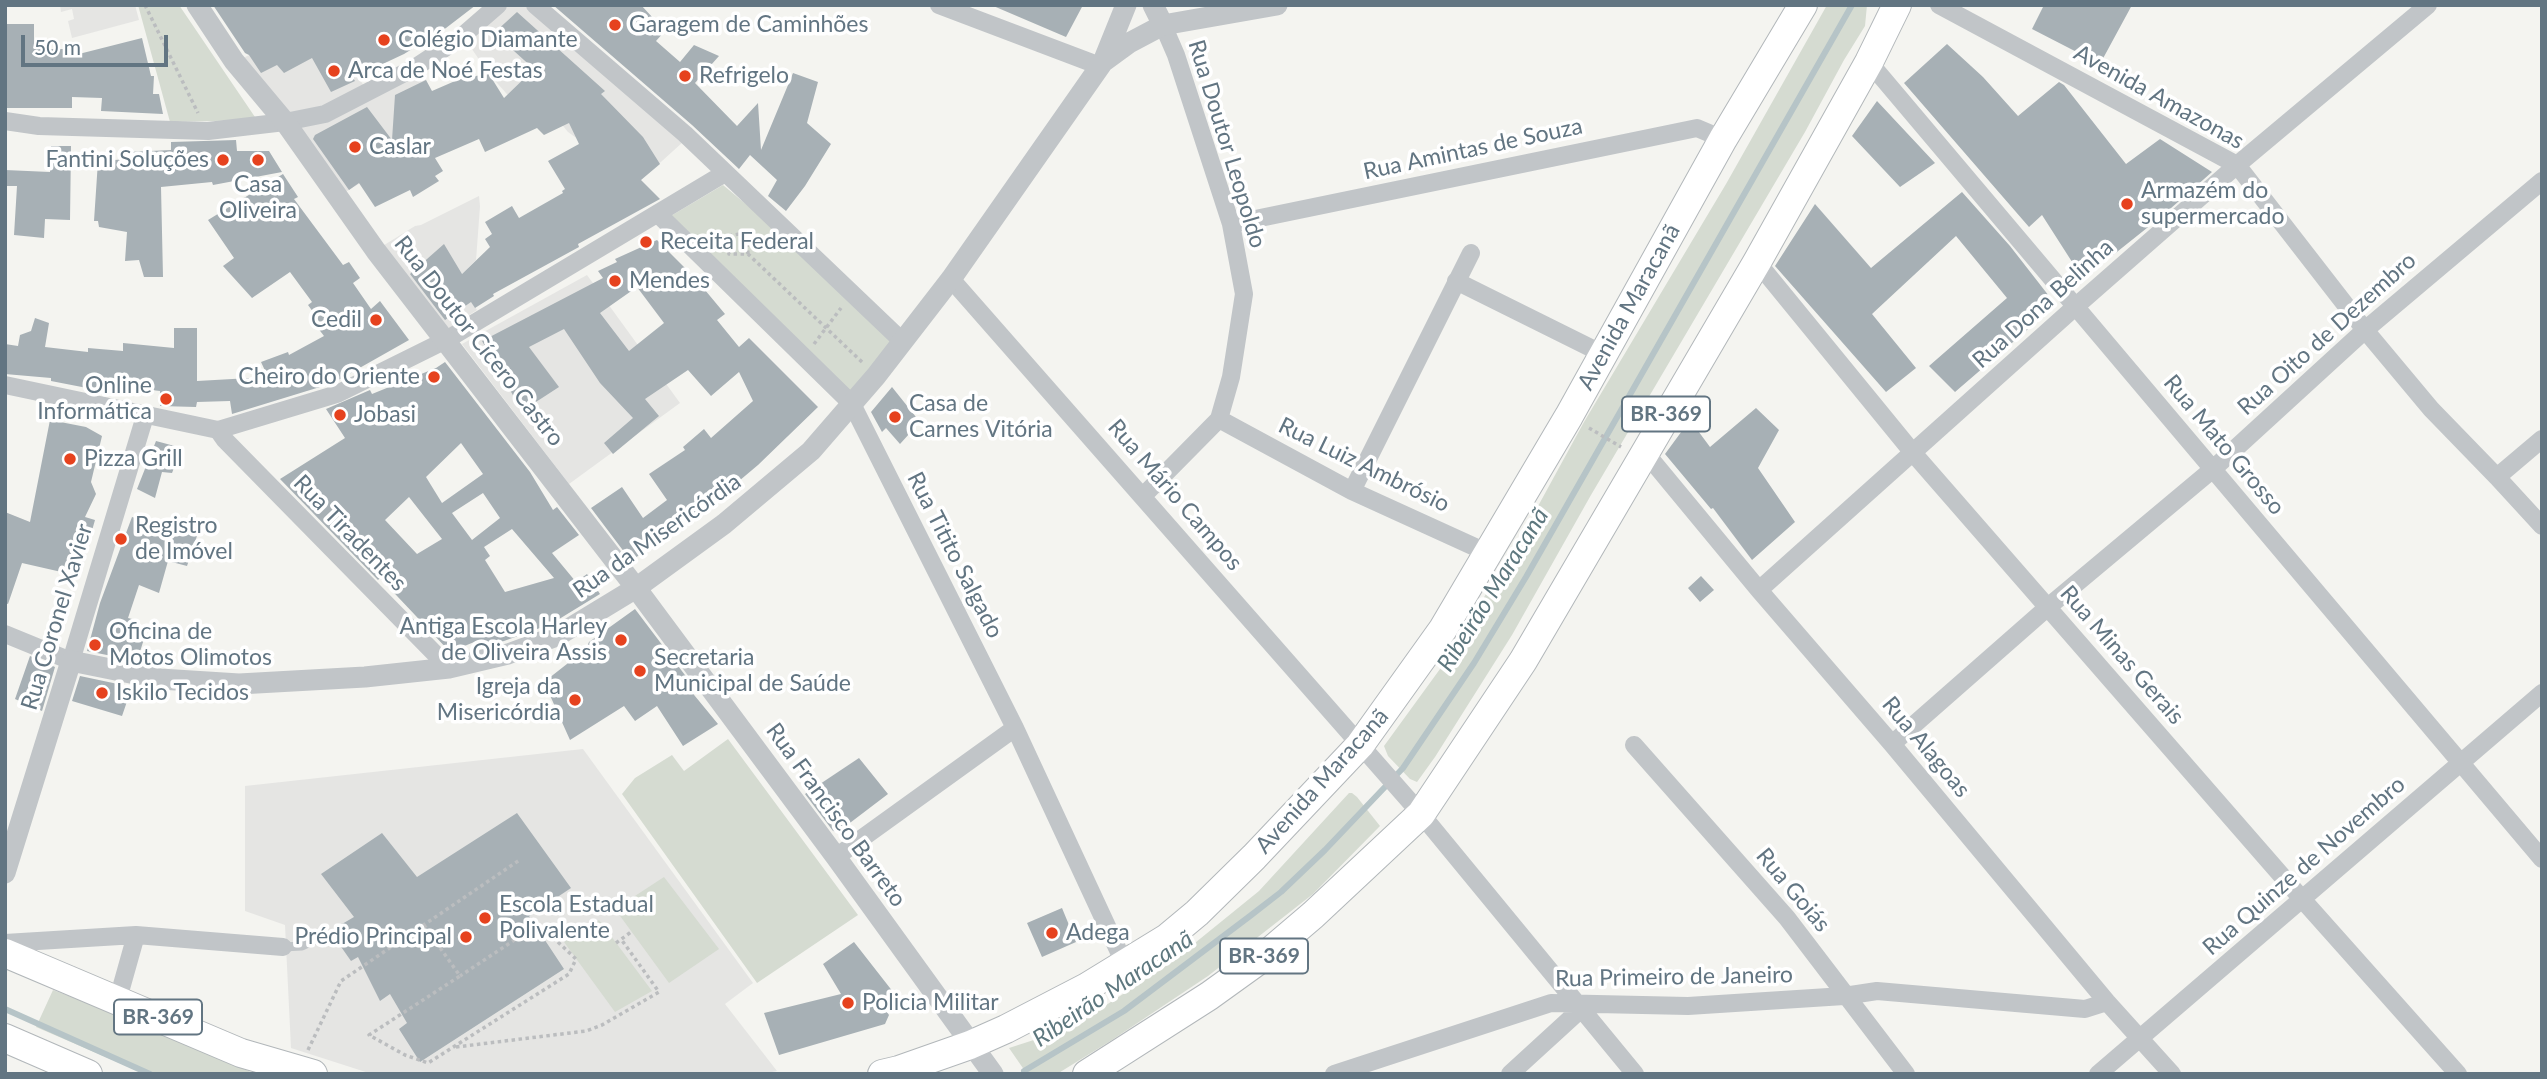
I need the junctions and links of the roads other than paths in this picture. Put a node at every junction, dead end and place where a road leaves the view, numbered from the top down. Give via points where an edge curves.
1 (197, 5) edge
2 (498, 5) edge
3 (536, 5) edge
4 (939, 5) edge
5 (1126, 5) edge
6 (1153, 5) edge
7 (1277, 5) edge
8 (1803, 5) edge
9 (1897, 5) edge
10 (1939, 5) edge
11 (2428, 5) edge
12 (1163, 25) junction
13 (1870, 62) junction
14 (1102, 64) junction
15 (5, 121) edge
16 (285, 122) junction
17 (1723, 139) junction
18 (2237, 166) junction
19 (725, 173) junction
20 (2542, 181) edge
21 (659, 215) junction
22 (1231, 224) junction
23 (1471, 253) dead end
24 (1757, 262) junction
25 (951, 279) junction
26 (1457, 281) junction
27 (2075, 307) junction
28 (2365, 330) junction
29 (446, 340) junction
30 (902, 341) junction
31 (1603, 354) junction
32 (5, 385) edge
33 (852, 404) junction
34 (145, 416) junction
35 (1219, 419) junction
36 (218, 430) junction
37 (2542, 439) edge
38 (1634, 449) junction
39 (1914, 454) junction
40 (2213, 469) junction
41 (2497, 477) junction
42 (1352, 491) junction
43 (1143, 496) junction
44 (2542, 526) edge
45 (1488, 553) junction
46 (636, 588) junction
47 (1759, 590) junction
48 (2048, 607) junction
49 (5, 634) edge
50 (71, 660) junction
51 (449, 668) junction
52 (2542, 693) edge
53 (1014, 728) junction
54 (1892, 744) junction
55 (1634, 745) dead end
56 (1368, 754) junction
57 (2462, 764) junction
58 (1415, 808) junction
59 (836, 857) junction
60 (2542, 859) edge
61 (5, 873) edge
62 (2302, 899) junction
63 (136, 935) junction
64 (321, 937) dead end
65 (5, 943) edge
66 (283, 947) joint
67 (5, 953) edge
68 (1125, 965) junction
69 (1844, 996) junction
70 (118, 999) junction
71 (2107, 1002) junction
72 (1578, 1006) junction
73 (5, 1038) edge
74 (2141, 1038) junction
75 (970, 1045) junction
76 (304, 1071) edge
77 (89, 1074) edge
78 (882, 1074) edge
79 (993, 1074) edge
80 (1087, 1074) edge
81 (1334, 1074) edge
82 (1510, 1074) edge
83 (1634, 1074) edge
84 (1906, 1074) edge
85 (2098, 1074) edge
86 (2172, 1074) edge
87 (2458, 1074) edge

1 - 16 street, Rua Doutor Cícero Castro via 234,61
2 - 16 street via 416,67 325,114
3 - 19 street
4 - 14 street
5 - 14 street, Rua da Misericórdia
6 - 12 street
7 - 12 street, Rua da Misericórdia
8 - 17 main road, Avenida Maracanã
9 - 13 main road, BR-369
10 - 18 street, Avenida Amazonas
11 - 18 street, Rua Dona Belinha
12 - 14 street, Rua da Misericórdia
12 - 22 street, Rua Doutor Leopoldo
13 - 24 main road, BR-369
13 - 27 street, Rua Mato Grosso
14 - 25 street, Rua da Misericórdia
15 - 16 street via 208,131
16 - 29 street, Rua Doutor Cícero Castro via 336,198
17 - 22 street, Rua Amintas de Souza via 1697,128
17 - 31 main road, Avenida Maracanã
18 - 27 street, Rua Dona Belinha
18 - 28 street, Avenida Amazonas
19 - 21 street
19 - 30 street
20 - 28 street, Rua Oito de Dezembro
21 - 29 street
21 - 33 street, Rua Titito Salgado
22 - 35 street, Rua Doutor Leopoldo via 1244,294 1231,377
23 - 26 street
24 - 38 main road, BR-369
24 - 39 street, Rua Minas Gerais
25 - 30 street, Rua da Misericórdia
25 - 43 street, Rua Mário Campos
26 - 31 street
26 - 42 street
27 - 39 street, Rua Dona Belinha
27 - 40 street, Rua Mato Grosso
28 - 40 street, Rua Oito de Dezembro
28 - 41 street, Avenida Amazonas via 2431,409
29 - 36 street via 337,394
29 - 46 street, Rua Doutor Cícero Castro
30 - 33 street, Rua da Misericórdia
31 - 45 main road, Avenida Maracanã
32 - 34 street
33 - 46 street, Rua da Misericórdia via 811,451 773,484
33 - 53 street, Rua Titito Salgado
34 - 36 street
34 - 50 street, Rua Coronel Xavier
35 - 42 street, Rua Luiz Ambrósio
35 - 43 street, Rua Doutor Leopoldo
36 - 51 street, Rua Tiradentes
37 - 41 street
38 - 47 street, Rua Alagoas
38 - 58 main road, BR-369 via 1523,661
39 - 47 street, Rua Dona Belinha
39 - 48 street, Rua Minas Gerais
40 - 48 street, Rua Oito de Dezembro
40 - 57 street, Rua Mato Grosso
41 - 44 street, Avenida Amazonas
42 - 45 street, Rua Luiz Ambrósio
43 - 56 street, Rua Mário Campos
45 - 56 main road, Avenida Maracanã
46 - 51 street, Rua da Misericórdia via 557,636
46 - 59 street, Rua Francisco Barreto
47 - 54 street, Rua Alagoas
48 - 54 street, Rua Oito de Dezembro
48 - 62 street, Rua Minas Gerais
49 - 50 street, Rua da Misericórdia
50 - 51 street, Rua da Misericórdia via 160,679 239,684
50 - 61 street, Rua Coronel Xavier
52 - 57 street, Rua Quinze de Novembro
53 - 59 street
53 - 68 street, Rua Titito Salgado
54 - 71 street, Rua Alagoas
55 - 69 street, Rua Goiás via 1787,918
56 - 58 street, Rua Mário Campos
56 - 68 main road, Avenida Maracanã via 1198,913
57 - 60 street, Rua Mato Grosso
57 - 62 street, Rua Quinze de Novembro
58 - 72 street, Rua Mário Campos
58 - 80 main road, BR-369 via 1313,915 1266,955
59 - 75 street, Rua Francisco Barreto
62 - 74 street, Rua Quinze de Novembro
62 - 87 street, Rua Minas Gerais
63 - 65 street
63 - 66 street
63 - 70 street
64 - 66 lane via 302,946
67 - 70 main road, BR-369
68 - 75 main road, Avenida Maracanã
69 - 71 street, Rua Primeiro de Janeiro via 1877,991 2085,1009
69 - 72 street, Rua Primeiro de Janeiro via 1688,1006
69 - 84 street, Rua Goiás
70 - 76 main road, BR-369 via 241,1053
71 - 74 street, Rua Alagoas
72 - 81 street, Rua Primeiro de Janeiro via 1551,1003
72 - 82 street
72 - 83 street, Rua Mário Campos
73 - 77 main road
74 - 85 street, Rua Quinze de Novembro
74 - 86 street, Rua Alagoas
75 - 78 main road, Avenida Maracanã
75 - 79 street, Rua Francisco Barreto

